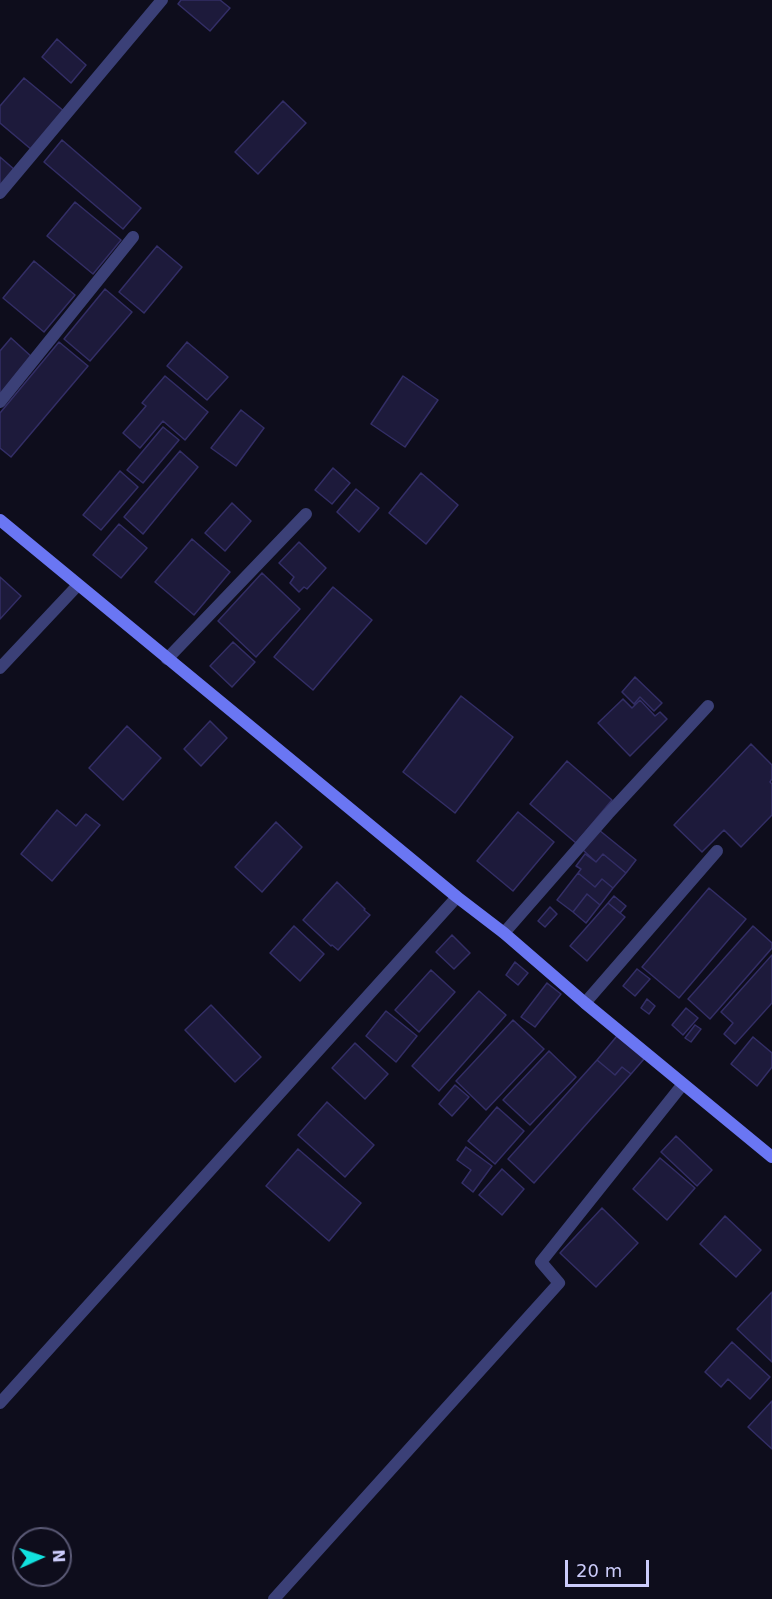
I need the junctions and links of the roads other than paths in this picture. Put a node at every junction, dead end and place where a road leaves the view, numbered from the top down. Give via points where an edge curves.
1 (162, 0) edge
2 (0, 193) edge
3 (133, 237) dead end
4 (0, 402) edge
5 (306, 514) dead end
6 (0, 520) edge
7 (78, 585) junction
8 (167, 659) junction
9 (0, 668) edge
10 (708, 706) dead end
11 (717, 851) dead end
12 (457, 897) junction
13 (504, 933) junction
14 (585, 1003) junction
15 (682, 1084) junction
16 (772, 1157) edge
17 (0, 1404) edge
18 (274, 1599) edge

1 - 2 street
3 - 4 street
5 - 8 street
6 - 7 street
7 - 8 street
7 - 9 street
8 - 12 street
10 - 13 street
11 - 14 street
12 - 13 street
12 - 17 street
13 - 14 street
14 - 15 street
15 - 16 street
15 - 18 street via 541,1262 559,1283

